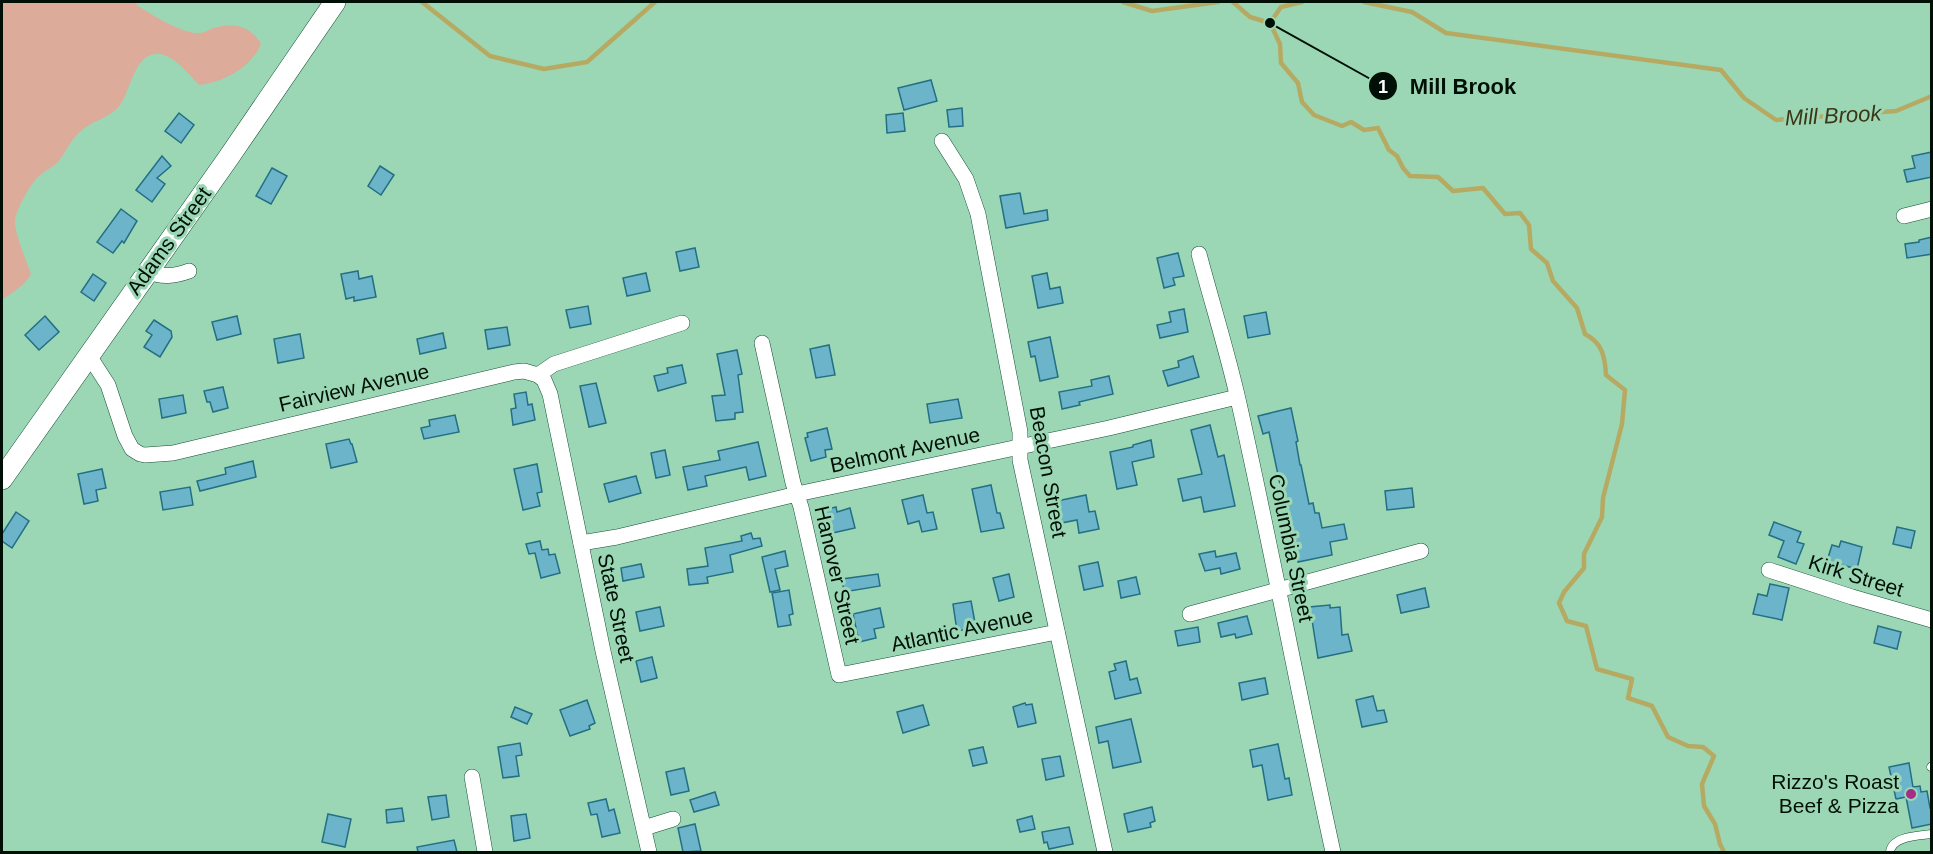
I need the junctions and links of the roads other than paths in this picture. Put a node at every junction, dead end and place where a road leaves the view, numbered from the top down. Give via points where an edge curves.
1 (334, 2) edge
2 (942, 141) dead end
3 (1932, 209) edge
4 (1904, 216) dead end
5 (1199, 254) dead end
6 (147, 271) junction
7 (189, 271) dead end
8 (682, 323) dead end
9 (762, 343) dead end
10 (88, 354) junction
11 (538, 375) junction
12 (1237, 397) junction
13 (1020, 448) junction
14 (2, 479) edge
15 (797, 494) junction
16 (581, 543) junction
17 (1421, 551) dead end
18 (1769, 570) dead end
19 (1280, 590) junction
20 (1190, 614) dead end
21 (1932, 620) edge
22 (1057, 632) junction
23 (839, 675) joint
24 (472, 777) dead end
25 (673, 819) dead end
26 (644, 828) junction
27 (1932, 834) edge
28 (485, 852) edge
29 (649, 852) edge
30 (1105, 852) edge
31 (1333, 852) edge
32 (1890, 852) edge

1 - 6 street, Adams Street
2 - 13 street, Beacon Street via 966,179 980,220
3 - 4 street
5 - 12 street, Columbia Street
6 - 7 street via 165,276
6 - 10 street, Adams Street
8 - 11 street via 554,364
9 - 15 street, Hanover Street
10 - 11 street, Fairview Avenue via 108,385 129,444 140,454 150,456 514,372
10 - 14 street, Adams Street
11 - 16 street, State Street via 550,393
12 - 13 street, Belmont Avenue
12 - 19 street, Columbia Street
13 - 15 street, Belmont Avenue
13 - 22 street, Beacon Street
15 - 16 street, Belmont Avenue
15 - 23 street, Hanover Street
16 - 26 street, State Street
17 - 19 street
18 - 21 street, Kirk Street
19 - 20 street
19 - 31 street, Columbia Street
22 - 23 street, Atlantic Avenue
22 - 30 street, Beacon Street
24 - 28 street
25 - 26 street
26 - 29 street, State Street
27 - 32 lane via 1895,842

